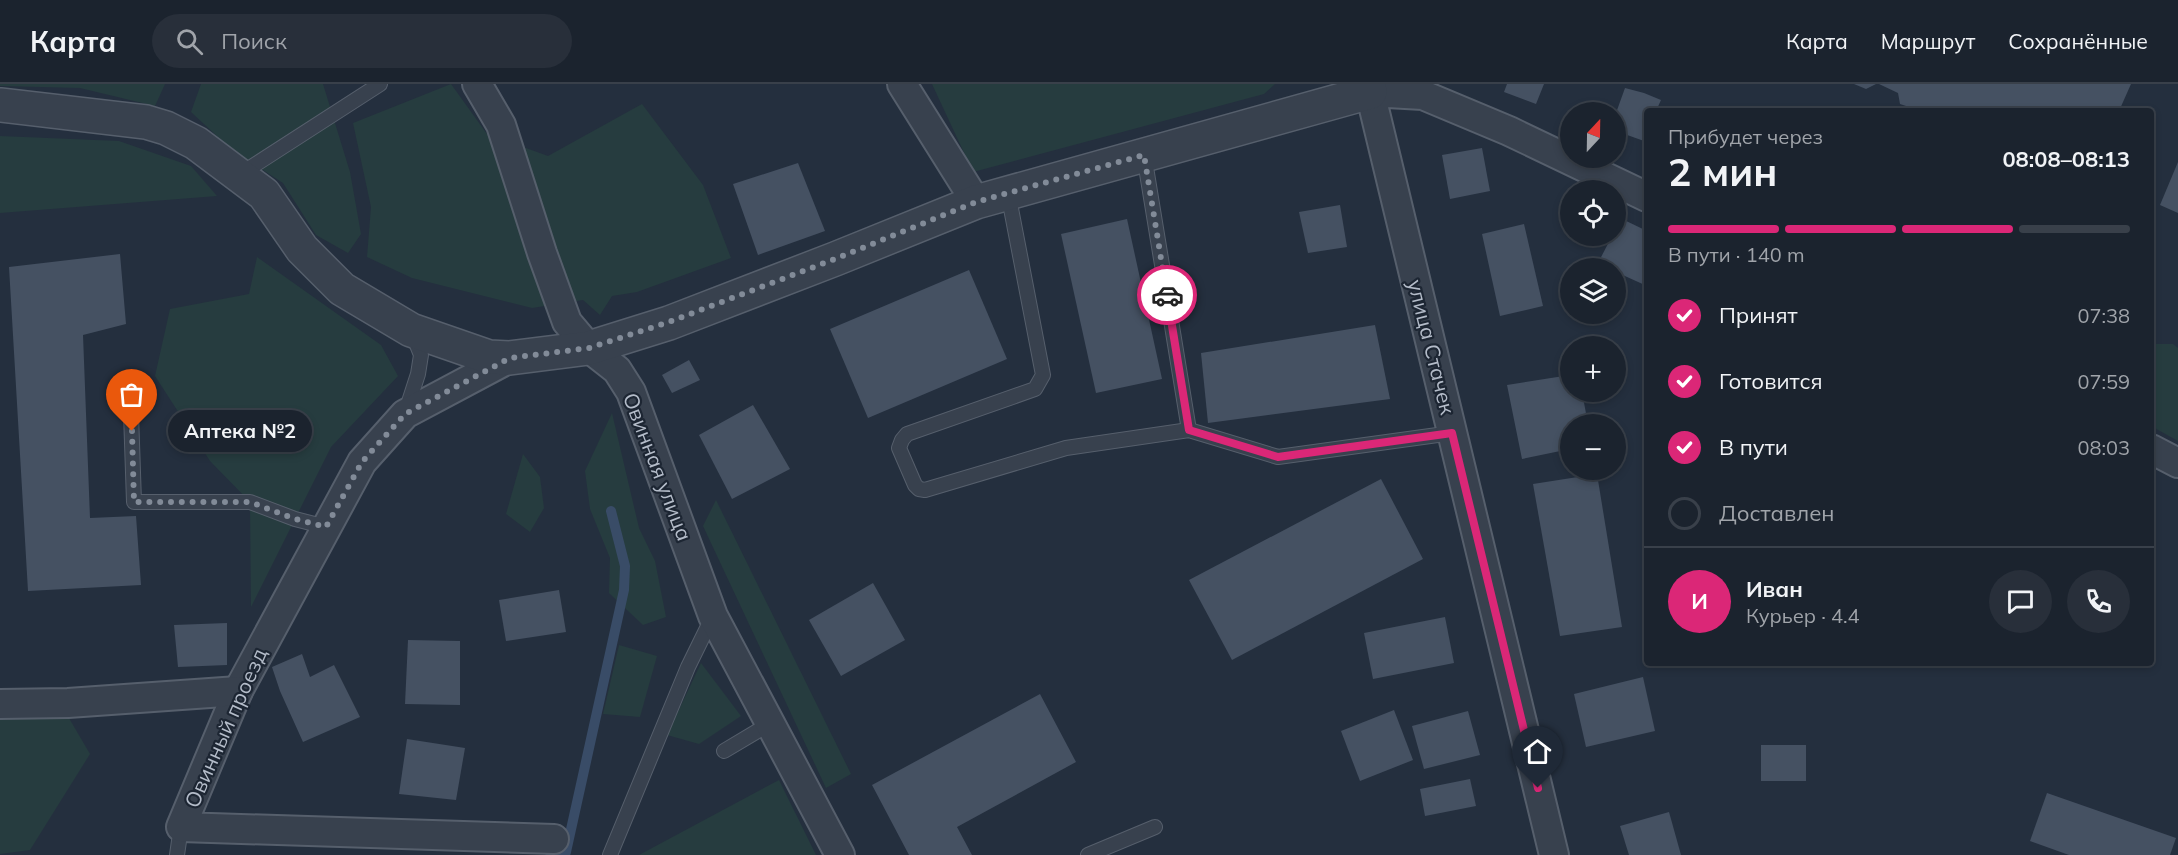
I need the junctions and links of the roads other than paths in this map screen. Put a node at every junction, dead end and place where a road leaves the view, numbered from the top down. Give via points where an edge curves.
1 (381, 84) edge
2 (477, 84) edge
3 (902, 84) edge
4 (1370, 88) edge
5 (1427, 89) edge
6 (0, 105) edge
7 (1144, 155) junction
8 (239, 175) junction
9 (1008, 193) junction
10 (1644, 196) edge
11 (976, 202) junction
12 (411, 330) junction
13 (589, 348) junction
14 (510, 358) junction
15 (130, 384) dead end
16 (405, 414) junction
17 (1189, 430) junction
18 (1452, 433) junction
19 (2154, 451) edge
20 (2178, 463) edge
21 (326, 527) junction
22 (713, 616) junction
23 (238, 691) junction
24 (0, 704) edge
25 (771, 723) junction
26 (724, 751) dead end
27 (181, 827) junction
28 (1155, 827) dead end
29 (554, 838) dead end
30 (177, 855) edge
31 (610, 855) edge
32 (840, 855) edge
33 (1088, 855) edge
34 (1554, 855) edge

1 - 8 lane
2 - 13 street, Овинная улица via 501,125 567,322
3 - 11 street
4 - 5 street
4 - 7 street
4 - 18 street, улица Стачек
5 - 10 street
6 - 8 street via 146,122 196,143
7 - 9 street
7 - 17 lane
8 - 12 street via 264,194 302,249 342,289
9 - 11 street
9 - 17 lane via 1043,375 1035,389 907,434 899,448 915,485 926,490 1066,448
11 - 13 street via 669,322
12 - 14 street via 489,357
12 - 16 lane via 421,355
13 - 14 street
13 - 22 street, Овинная улица via 616,370 631,392
14 - 16 street, Овинный проезд
15 - 21 lane via 134,502 250,502
16 - 21 street, Овинный проезд via 362,462
17 - 18 lane via 1278,457
18 - 34 street, улица Стачек
19 - 20 street
21 - 23 street, Овинный проезд
22 - 25 street, Овинная улица
22 - 31 lane
23 - 24 street
23 - 27 street, Овинный проезд
25 - 26 lane
25 - 32 street, Овинная улица
27 - 29 street, Овинный проезд
27 - 30 lane
28 - 33 lane

